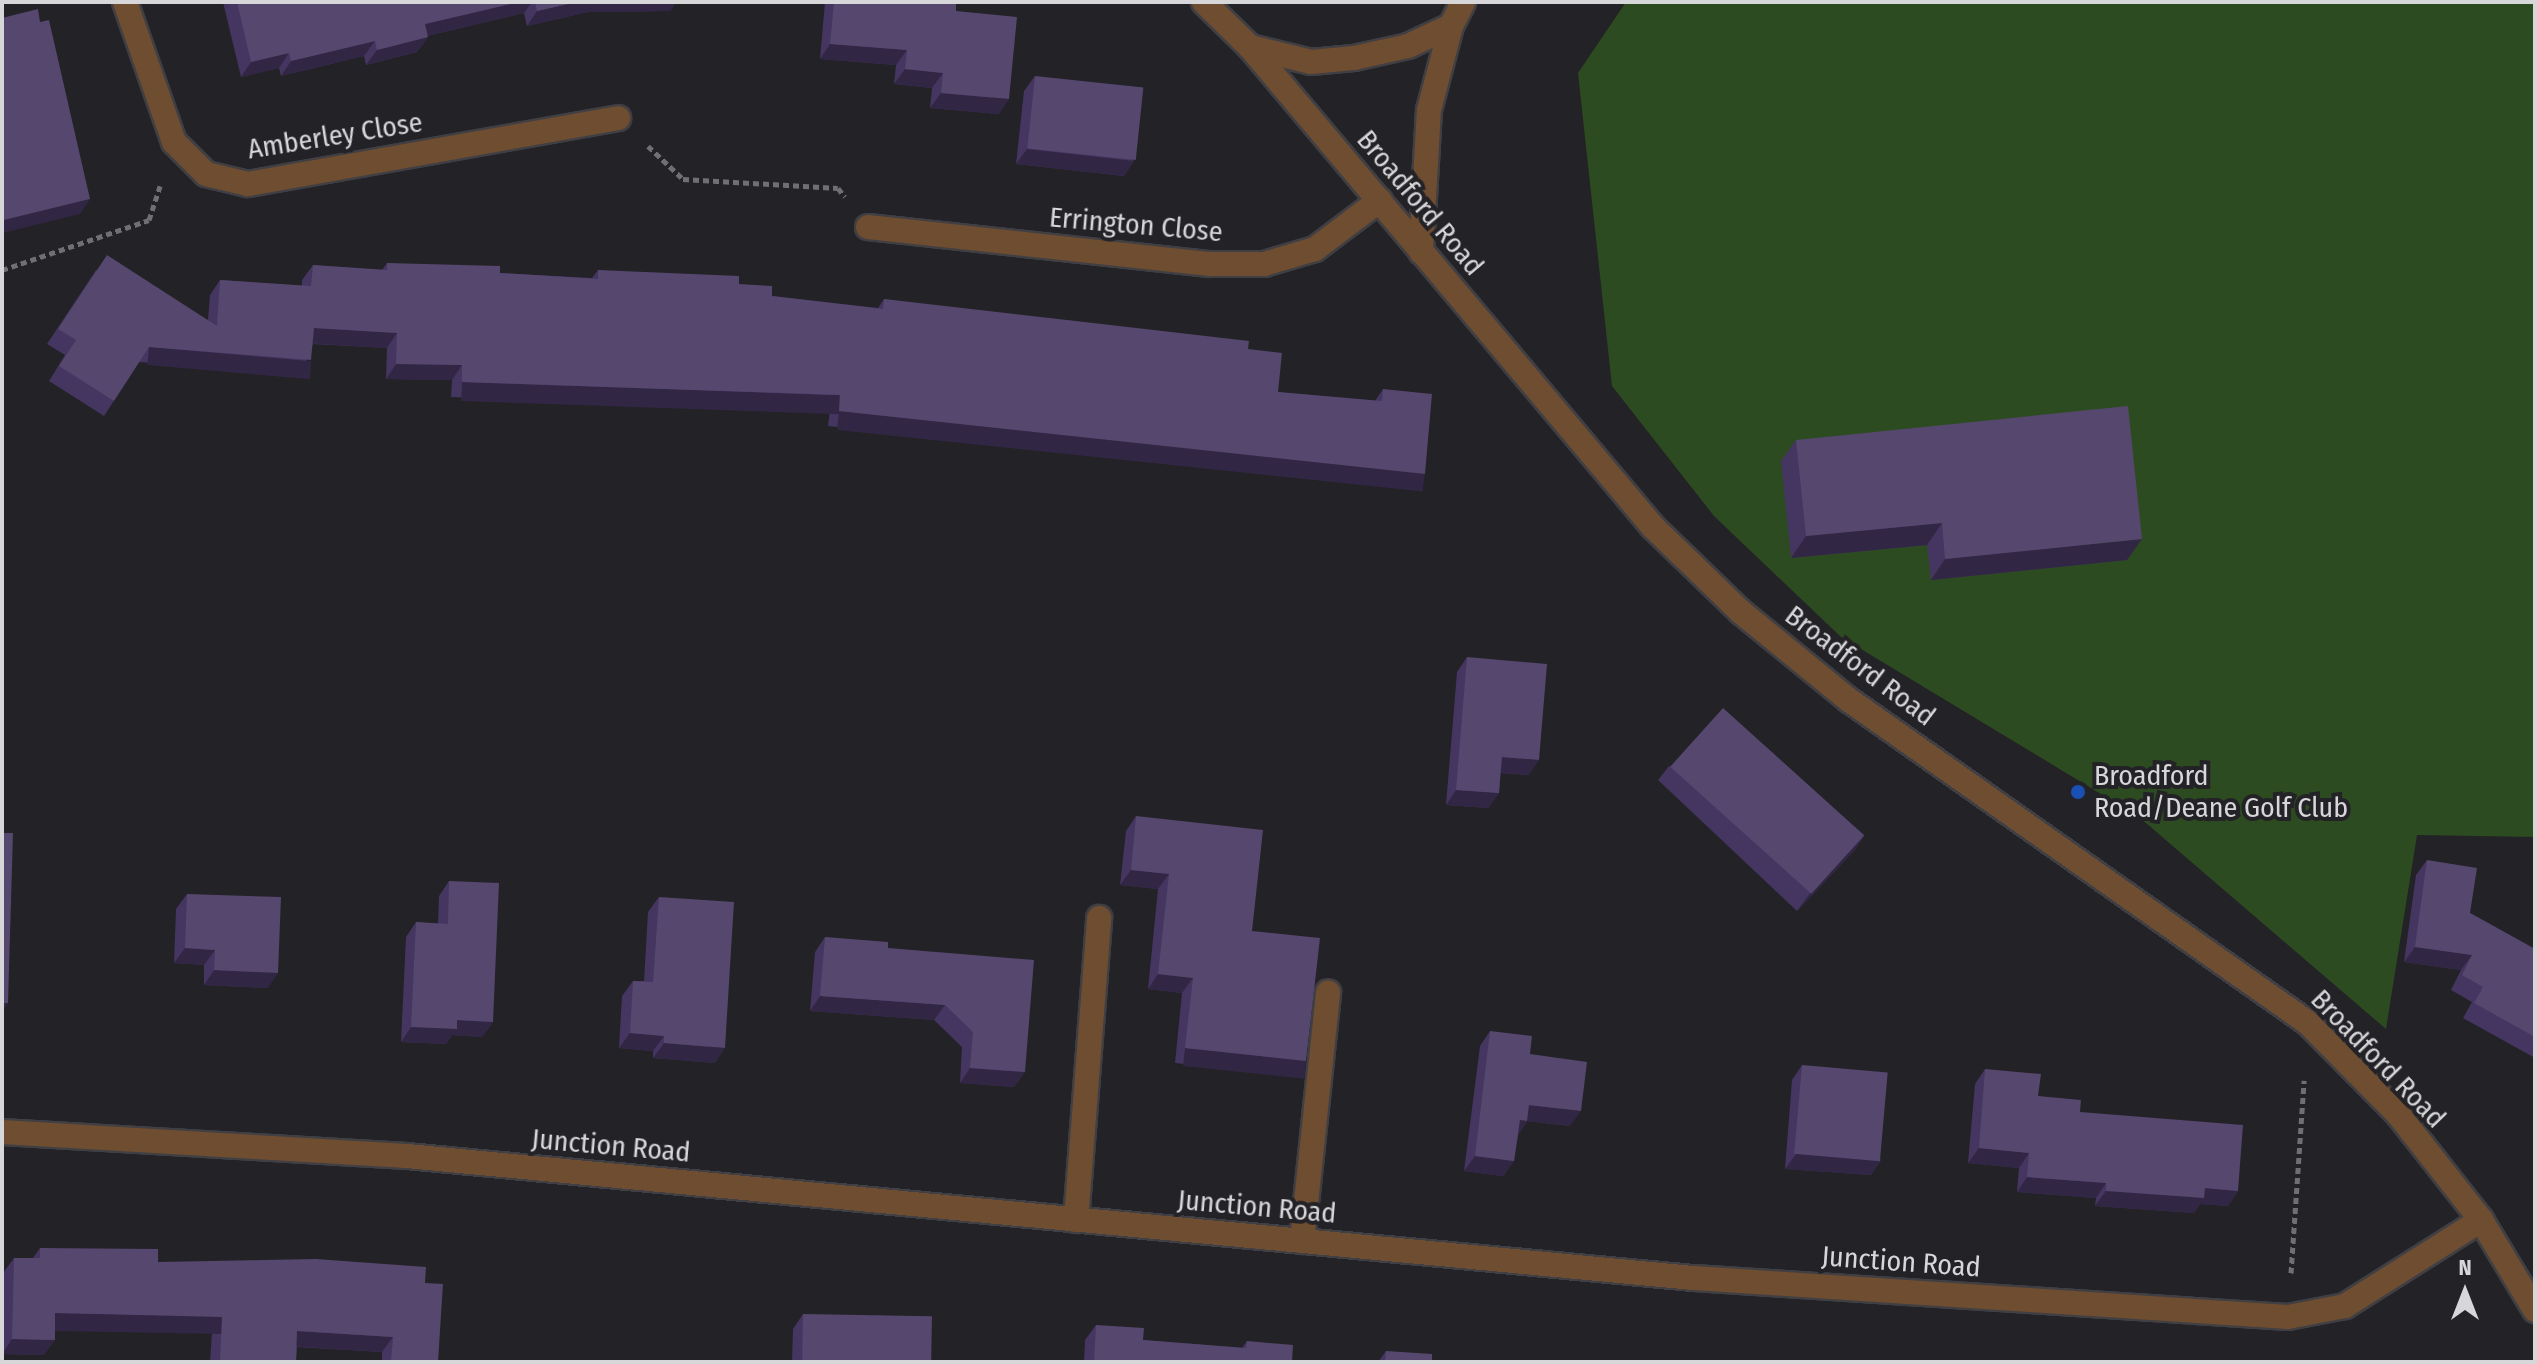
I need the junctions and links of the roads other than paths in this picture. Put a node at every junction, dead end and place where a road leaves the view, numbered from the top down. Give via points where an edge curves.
1 (125, 2) edge
2 (1204, 2) edge
3 (1463, 2) edge
4 (1451, 26) junction
5 (1250, 47) junction
6 (618, 118) road end
7 (1380, 200) junction
8 (868, 227) road end
9 (1421, 252) junction
10 (1099, 918) dead end
11 (1328, 992) dead end
12 (2, 1132) edge
13 (1076, 1220) junction
14 (2481, 1220) junction
15 (1302, 1241) junction
16 (2535, 1310) edge

1 - 6 street, Amberley Close via 174,142 206,174 248,184
2 - 5 street, Broadford Road
3 - 4 street
4 - 5 street via 1408,46 1354,58 1311,62
4 - 9 street via 1429,110
5 - 7 street, Broadford Road
7 - 8 street, Errington Close via 1315,249 1264,264 1210,264
7 - 9 street, Broadford Road
9 - 14 street, Broadford Road via 1653,527 1741,612 1849,700 2308,1023 2398,1114
10 - 13 street
11 - 15 street
12 - 13 street, Junction Road via 407,1156
13 - 15 street, Junction Road
14 - 15 street, Junction Road via 2345,1306 2288,1317 1694,1278
14 - 16 street, Broadford Road

